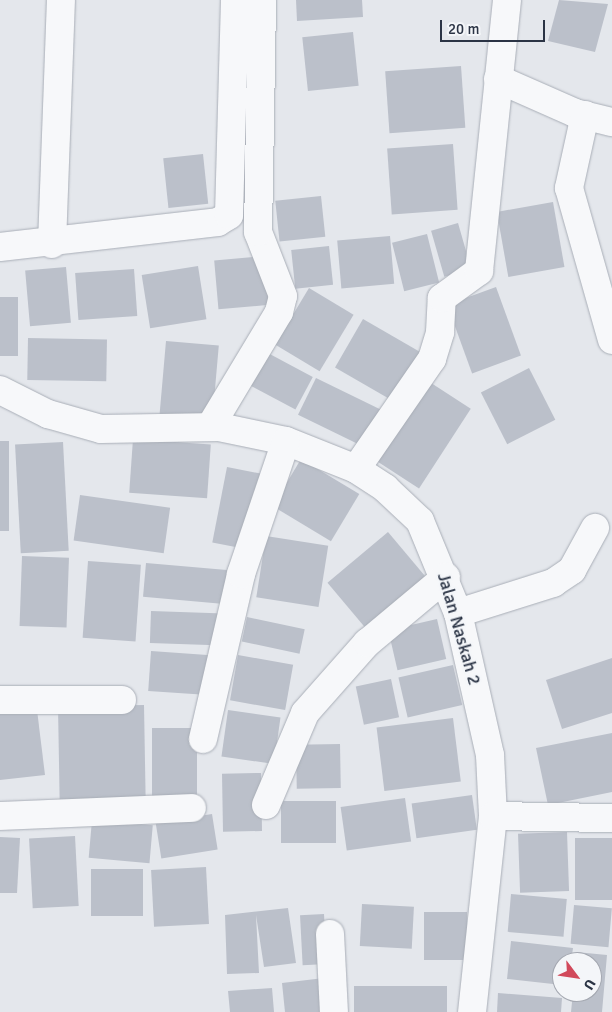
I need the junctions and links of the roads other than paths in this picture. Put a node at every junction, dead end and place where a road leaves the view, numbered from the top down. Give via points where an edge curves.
1 (61, 0) edge
2 (235, 0) edge
3 (262, 0) edge
4 (507, 0) edge
5 (498, 79) junction
6 (585, 115) junction
7 (612, 122) edge
8 (52, 244) junction
9 (0, 247) edge
10 (612, 340) edge
11 (0, 390) edge
12 (210, 427) junction
13 (286, 441) junction
14 (356, 469) junction
15 (595, 528) dead end
16 (446, 577) junction
17 (458, 613) junction
18 (0, 700) edge
19 (122, 700) dead end
20 (203, 739) dead end
21 (266, 805) dead end
22 (192, 808) dead end
23 (0, 816) edge
24 (493, 816) junction
25 (612, 818) edge
26 (330, 934) dead end
27 (334, 1012) edge
28 (472, 1012) edge

1 - 8 street
2 - 8 street via 229,215 218,222
3 - 12 street via 258,232 282,296 279,312
4 - 5 street
5 - 6 street
5 - 14 street via 479,271 442,298 440,332 432,359
6 - 7 street
6 - 10 street via 569,188
8 - 9 street
11 - 12 street, Jalan Naskah 2 via 48,414 101,429
12 - 13 street, Jalan Naskah 2
13 - 14 street, Jalan Naskah 2
13 - 20 street via 241,574
14 - 16 street, Jalan Naskah 2 via 385,488 420,521
15 - 17 street via 572,570 553,583
16 - 17 street, Jalan Naskah 2
16 - 21 street via 367,642 305,713
17 - 24 street, Jalan Naskah 2 via 490,755
18 - 19 street
22 - 23 street
24 - 25 street
24 - 28 street, Jalan Naskah 2
26 - 27 street

